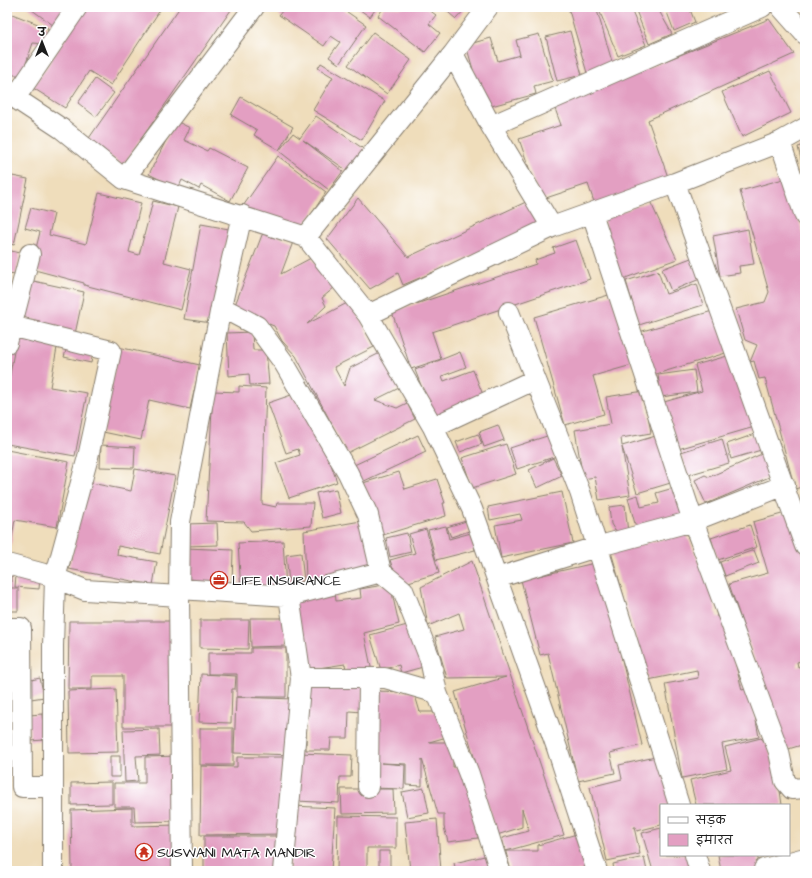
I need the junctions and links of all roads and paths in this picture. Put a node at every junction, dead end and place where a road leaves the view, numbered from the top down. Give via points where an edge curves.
1 (77, 7) edge
2 (488, 7) edge
3 (762, 7) edge
4 (781, 7) edge
5 (248, 9) edge
6 (805, 34) edge
7 (453, 54) junction
8 (10, 102) edge
9 (491, 126) junction
10 (805, 128) edge
11 (780, 142) junction
12 (124, 180) junction
13 (675, 183) junction
14 (592, 213) junction
15 (242, 215) junction
16 (805, 216) edge
17 (552, 228) junction
18 (306, 237) junction
19 (30, 254) dead end
20 (221, 307) junction
21 (509, 312) dead end
22 (368, 315) junction
23 (9, 335) edge
24 (534, 380) junction
25 (433, 427) junction
26 (785, 485) junction
27 (693, 521) junction
28 (805, 546) edge
29 (596, 547) junction
30 (7, 564) edge
31 (381, 572) junction
32 (56, 578) junction
33 (497, 578) junction
34 (179, 592) junction
35 (289, 596) junction
36 (7, 628) edge
37 (301, 678) junction
38 (369, 678) junction
39 (437, 693) junction
40 (53, 787) junction
41 (368, 787) dead end
42 (805, 788) edge
43 (679, 804) edge
44 (695, 856) edge
45 (805, 858) edge
46 (764, 869) dead end
47 (53, 871) edge
48 (182, 871) edge
49 (283, 871) edge
50 (500, 871) edge
51 (597, 871) edge
52 (700, 871) edge

1 - 8 street
2 - 7 street
3 - 9 street
4 - 6 street
5 - 12 street
7 - 9 street
7 - 18 street
8 - 12 street via 62,129
9 - 17 street
10 - 11 street
11 - 13 street
11 - 16 street
12 - 15 street
13 - 14 street
13 - 26 street
14 - 17 street
14 - 27 street
15 - 18 street
15 - 20 street
17 - 22 street
18 - 22 street
19 - 23 street
20 - 31 street via 258,326 284,363 348,473 368,515
20 - 34 street via 180,522
21 - 24 street
22 - 25 street
23 - 32 street via 111,350 88,457
24 - 25 street
24 - 29 street via 580,492
25 - 33 street via 472,509
26 - 27 street
26 - 28 street
27 - 29 street
27 - 42 street via 779,752 785,781 792,789
29 - 33 street
29 - 43 street
30 - 32 street
31 - 35 street
31 - 39 street via 403,590 430,659
32 - 34 street via 85,590
32 - 40 street via 53,646
33 - 51 street
34 - 35 street
34 - 48 street
35 - 37 street
36 - 40 street via 21,628 22,787
37 - 38 street
37 - 49 street
38 - 39 street via 385,678
38 - 41 street
39 - 50 street via 469,774
40 - 47 street
44 - 52 street
45 - 46 street

